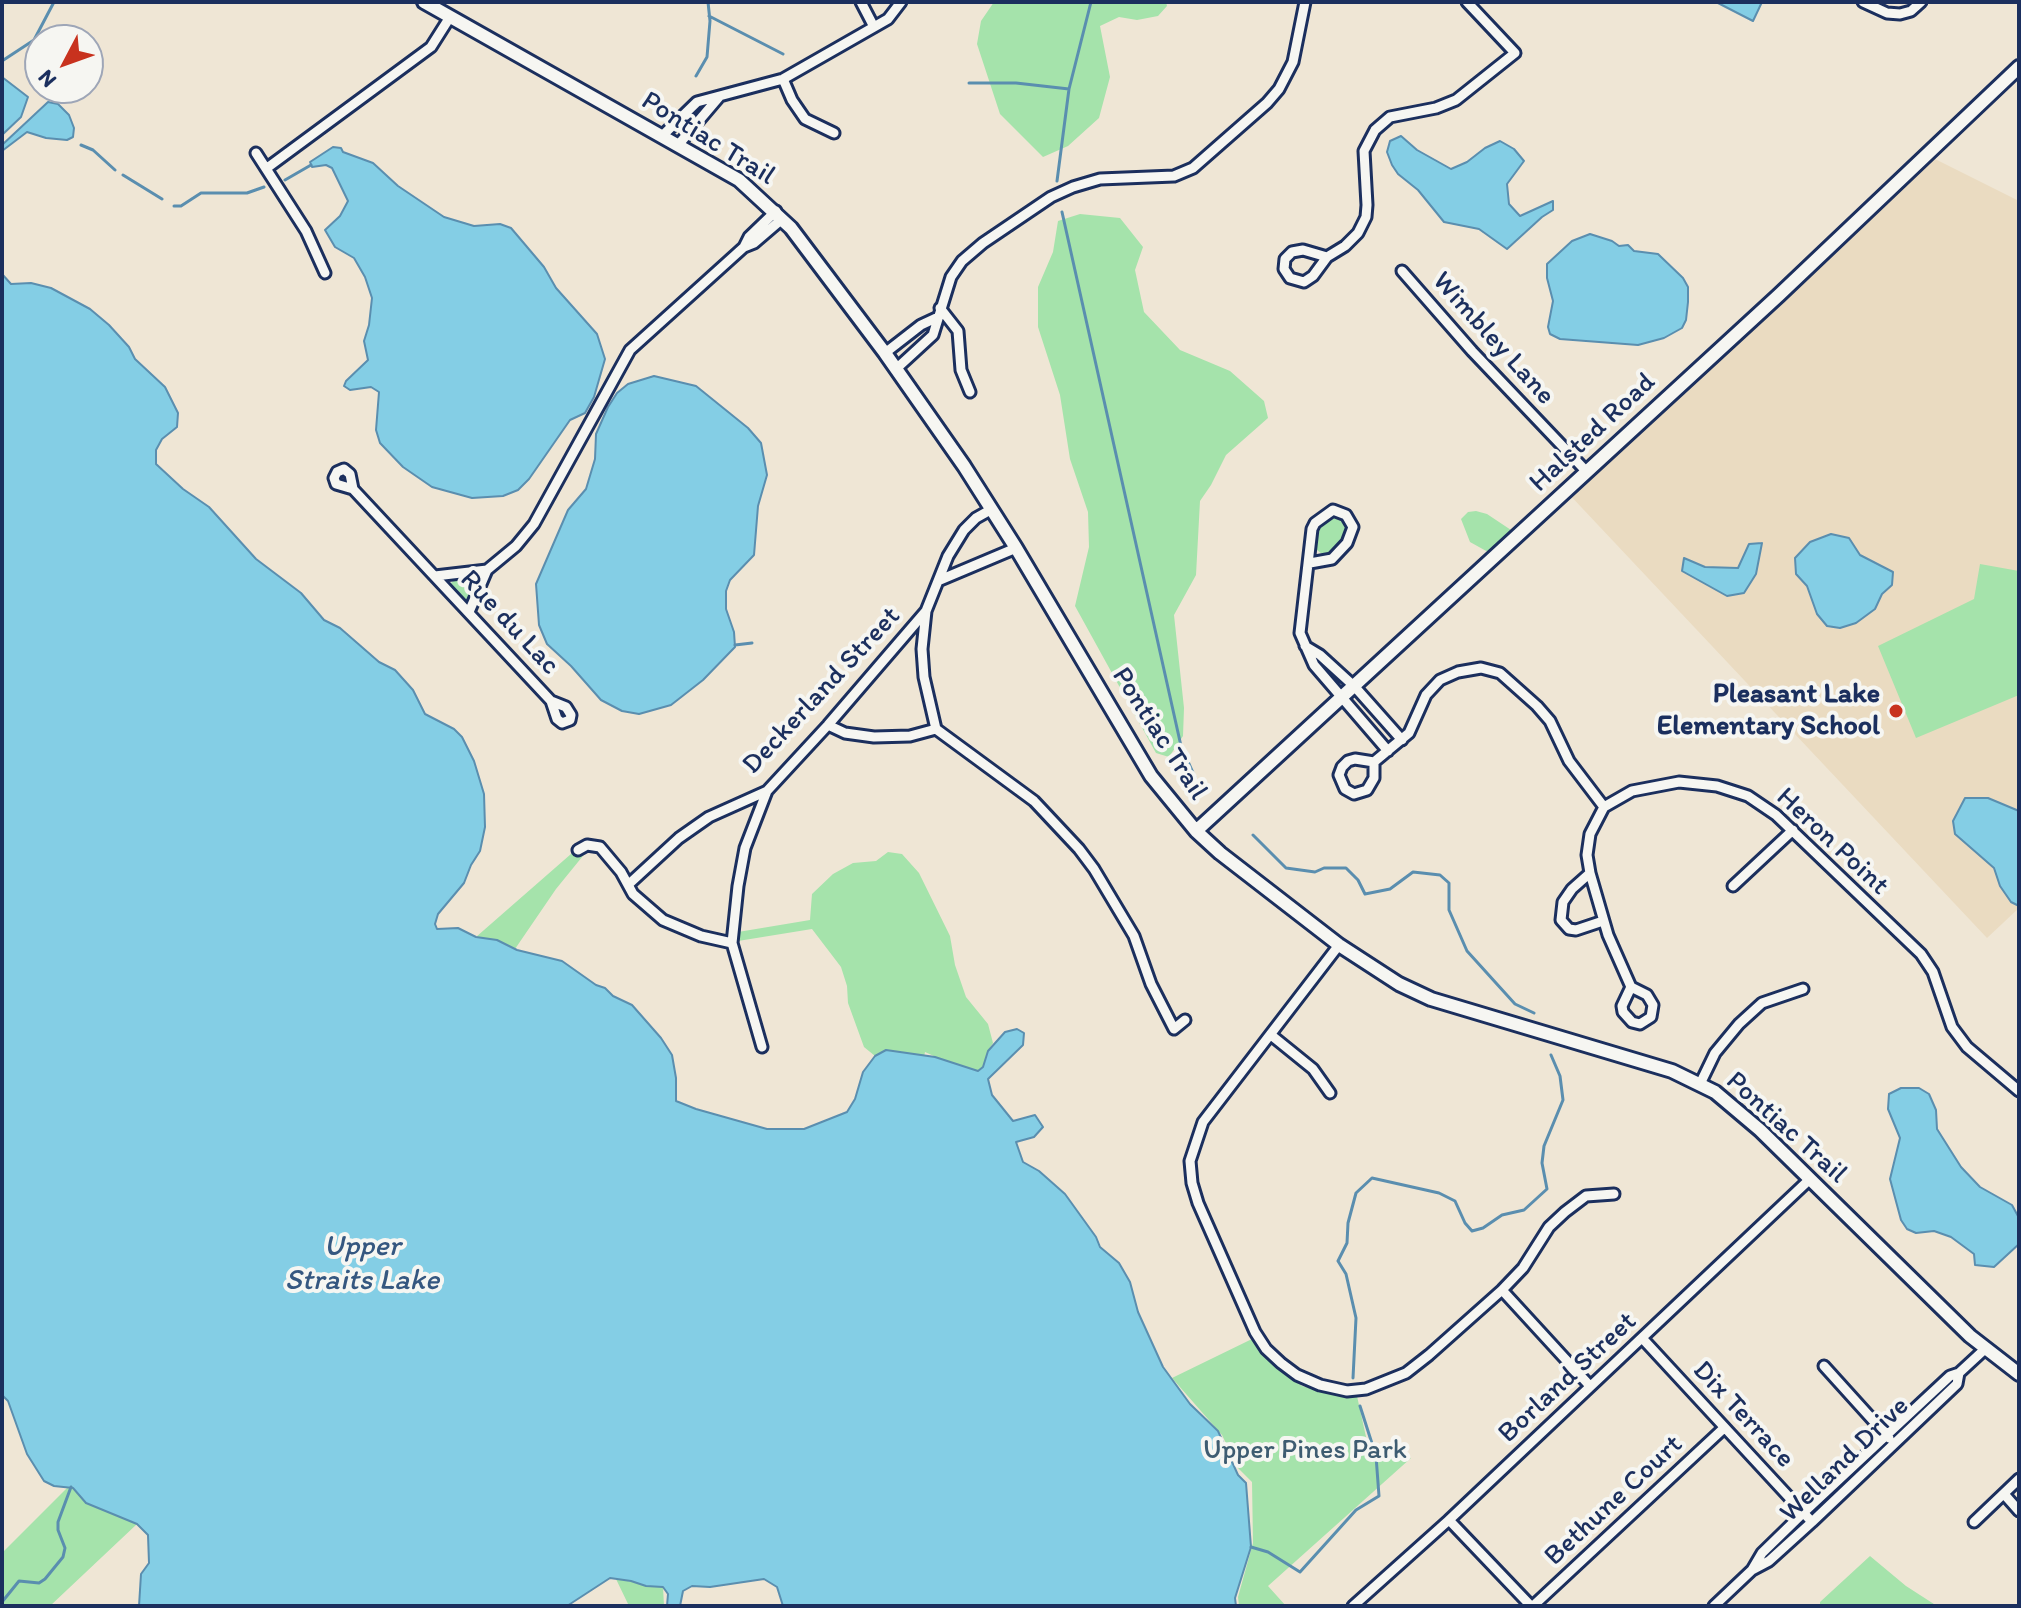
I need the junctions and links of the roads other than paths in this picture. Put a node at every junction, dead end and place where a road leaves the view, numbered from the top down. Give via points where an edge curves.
1 (424, 2) edge
2 (861, 2) edge
3 (901, 2) edge
4 (1305, 2) edge
5 (1467, 2) edge
6 (1863, 2) edge
7 (1921, 2) edge
8 (450, 17) junction
9 (874, 27) junction
10 (2019, 67) edge
11 (783, 79) junction
12 (719, 97) junction
13 (834, 133) dead end
14 (662, 136) junction
15 (679, 144) junction
16 (256, 153) dead end
17 (267, 168) junction
18 (779, 215) junction
19 (1327, 257) junction
20 (1402, 271) dead end
21 (325, 273) dead end
22 (938, 313) junction
23 (885, 353) junction
24 (896, 369) junction
25 (970, 392) dead end
26 (1586, 471) junction
27 (353, 489) dead end
28 (992, 509) junction
29 (1016, 548) junction
30 (1310, 563) junction
31 (487, 570) junction
32 (435, 576) junction
33 (940, 580) junction
34 (926, 611) junction
35 (469, 612) junction
36 (1305, 646) junction
37 (1355, 687) junction
38 (1343, 698) junction
39 (551, 701) dead end
40 (828, 725) junction
41 (936, 729) junction
42 (1402, 740) junction
43 (1388, 751) junction
44 (1374, 762) junction
45 (767, 791) junction
46 (1604, 807) junction
47 (1793, 830) junction
48 (1196, 831) junction
49 (578, 850) dead end
50 (1590, 873) junction
51 (629, 884) junction
52 (1733, 886) dead end
53 (1603, 921) junction
54 (732, 943) junction
55 (1339, 945) junction
56 (1631, 987) dead end
57 (1803, 989) dead end
58 (1185, 1020) dead end
59 (1271, 1035) junction
60 (762, 1047) dead end
61 (1700, 1084) junction
62 (2019, 1091) edge
63 (1330, 1093) dead end
64 (1810, 1179) junction
65 (1614, 1194) dead end
66 (1502, 1290) junction
67 (1642, 1338) junction
68 (1985, 1349) junction
69 (1824, 1366) dead end
70 (1959, 1373) junction
71 (2019, 1374) edge
72 (1590, 1386) junction
73 (1724, 1428) junction
74 (1886, 1434) junction
75 (1894, 1443) junction
76 (2019, 1479) edge
77 (2004, 1494) junction
78 (2019, 1511) edge
79 (1803, 1513) junction
80 (1449, 1520) junction
81 (1812, 1522) junction
82 (1974, 1522) dead end
83 (1752, 1570) junction
84 (1353, 1606) edge
85 (1532, 1606) edge
86 (1714, 1606) edge

1 - 8 main road, Pontiac Trail
2 - 9 street
3 - 9 street
4 - 22 street via 1293,62 1279,89 1193,168 1174,176 1100,179 1051,197 962,261
5 - 19 street via 1515,53 1456,100 1390,117 1375,130 1364,151 1366,217 1358,233
6 - 7 street via 1900,14
8 - 14 main road, Pontiac Trail
8 - 17 street via 431,47
9 - 11 street
10 - 26 main road, Halsted Road
11 - 12 street
11 - 13 street via 805,119
12 - 14 street via 697,102
12 - 15 street
14 - 15 main road, Pontiac Trail
15 - 18 main road, Pontiac Trail via 739,180
16 - 17 street
17 - 21 street via 314,244
18 - 23 main road, Pontiac Trail
18 - 31 street via 630,350 534,524
19 - 19 street via 1298,250 1285,259 1284,269 1290,278 1304,282
20 - 26 street, Wimbley Lane
22 - 23 street
22 - 24 street via 933,335
22 - 25 street via 949,316 958,331 961,370
23 - 24 main road, Pontiac Trail
24 - 28 main road, Pontiac Trail
26 - 37 main road, Halsted Road
27 - 32 street, Rue du Lac
28 - 29 main road, Pontiac Trail
28 - 33 street, Deckerland Street via 964,530
29 - 33 street
29 - 48 main road, Pontiac Trail via 1151,776
30 - 30 street via 1332,559 1347,543 1353,527 1346,515 1333,510 1315,523
30 - 36 street via 1301,613
31 - 32 street, Rue du Lac
31 - 35 street
32 - 35 street, Rue du Lac
33 - 34 street, Deckerland Street
34 - 40 street, Deckerland Street
34 - 41 street via 924,677
35 - 39 street, Rue du Lac
36 - 37 street
36 - 38 street
37 - 38 main road, Halsted Road
37 - 42 street
38 - 43 street
38 - 48 main road, Halsted Road
40 - 41 street via 874,737
40 - 45 street, Deckerland Street
41 - 58 street via 1034,801 1079,849 1134,936 1174,1029
42 - 43 street
42 - 46 street via 1440,680 1481,668 1500,673 1550,721 1569,761
43 - 44 street
44 - 44 street via 1367,790 1354,794 1345,789 1339,775 1342,767 1355,759
45 - 51 street, Deckerland Street via 709,817
45 - 54 street via 745,848
46 - 47 street, Heron Point via 1651,786 1717,786 1748,796
46 - 50 street via 1590,834
47 - 52 street
47 - 62 street, Heron Point via 1921,954 1959,1037
48 - 55 main road, Pontiac Trail
49 - 51 street via 600,847
50 - 53 street
50 - 53 street via 1563,902 1561,920 1576,930
51 - 54 street via 643,905 663,920
53 - 56 street
54 - 60 street
55 - 59 street
55 - 61 main road, Pontiac Trail via 1431,999 1644,1062
57 - 61 street via 1762,1003 1739,1024 1715,1053
59 - 63 street via 1313,1069
59 - 66 street via 1203,1122 1190,1161 1198,1203 1266,1349 1297,1375 1320,1385 1366,1389 1406,1373
61 - 64 main road, Pontiac Trail via 1734,1106
64 - 67 street, Borland Street
64 - 68 main road, Pontiac Trail
65 - 66 street via 1586,1196 1565,1212
66 - 72 street
67 - 72 street, Borland Street
67 - 73 street, Dix Terrace
68 - 70 street, Welland Drive
68 - 71 main road, Pontiac Trail
69 - 74 street
70 - 74 street, Welland Drive
70 - 75 street, Welland Drive via 1957,1384
72 - 80 street, Borland Street
73 - 79 street, Dix Terrace
73 - 85 street, Bethune Court
74 - 75 street
74 - 79 street, Welland Drive
75 - 81 street, Welland Drive
76 - 77 street
77 - 78 street
77 - 82 street
79 - 81 street, Dix Terrace
79 - 83 street, Welland Drive
80 - 84 street, Borland Street
80 - 85 street
81 - 83 street, Welland Drive
83 - 86 street, Welland Drive

